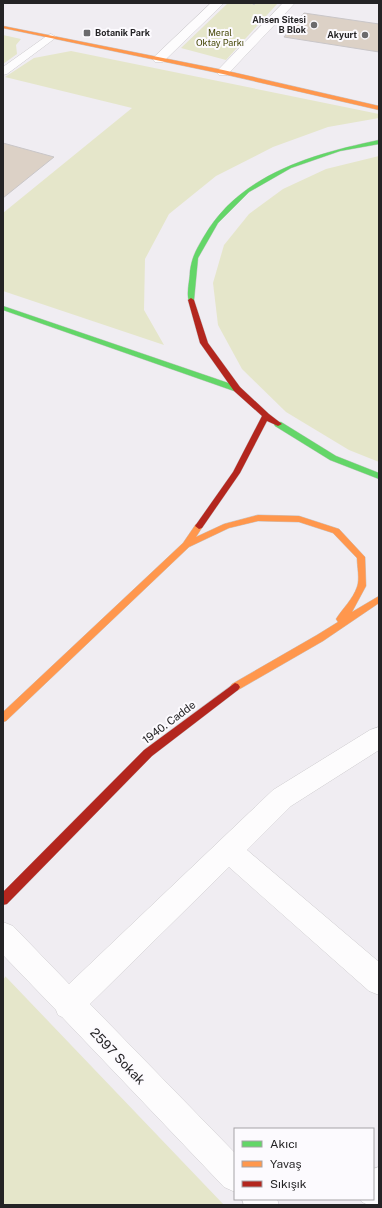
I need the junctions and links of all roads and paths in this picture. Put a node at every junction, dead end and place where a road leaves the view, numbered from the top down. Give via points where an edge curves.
1 (218, 3) edge
2 (289, 3) edge
3 (3, 27) edge
4 (50, 37) junction
5 (159, 59) junction
6 (3, 72) edge
7 (223, 72) junction
8 (379, 108) edge
9 (379, 142) edge
10 (3, 308) edge
11 (237, 389) junction
12 (266, 416) junction
13 (379, 476) edge
14 (186, 545) junction
15 (379, 599) edge
16 (320, 638) junction
17 (3, 718) edge
18 (379, 737) edge
19 (228, 850) junction
20 (3, 900) edge
21 (3, 935) edge
22 (379, 981) edge
23 (68, 1005) junction
24 (234, 1175) edge

1 - 5 street
2 - 7 street
3 - 4 main road
4 - 5 main road
4 - 6 lane
5 - 7 main road
7 - 8 main road
9 - 11 main road via 340,150 289,167 247,191 215,222 195,258 191,299 204,343
10 - 11 main road
11 - 12 main road
12 - 13 main road via 333,458
12 - 14 main road via 236,473
14 - 16 main road via 228,526 258,518 299,519 336,531 361,557 362,586 347,613
14 - 17 main road
15 - 16 main road, 1940. Cadde
16 - 20 main road, 1940. Cadde via 242,682 148,753
18 - 19 street via 282,798
19 - 22 street
19 - 23 street
21 - 23 street, 2597 Sokak
23 - 24 street, 2597 Sokak

